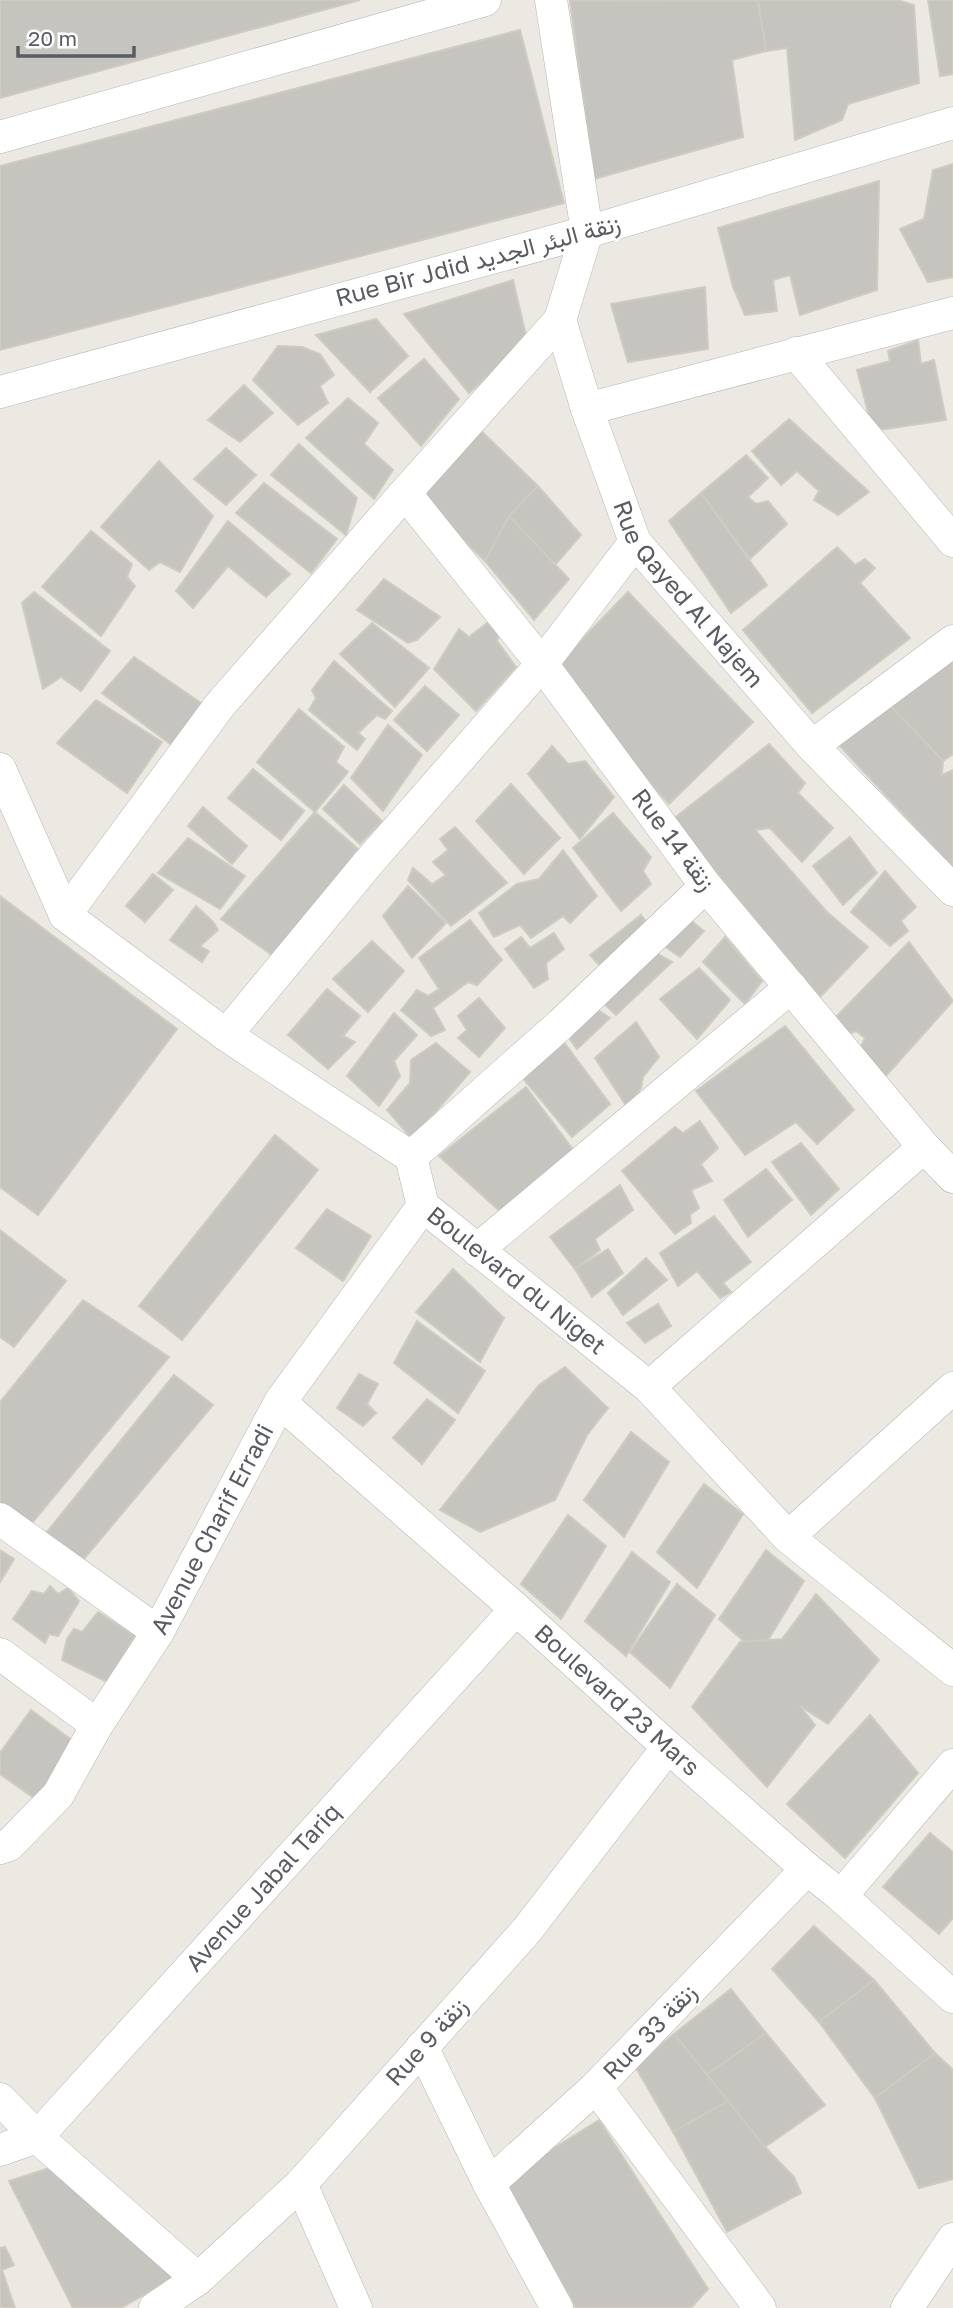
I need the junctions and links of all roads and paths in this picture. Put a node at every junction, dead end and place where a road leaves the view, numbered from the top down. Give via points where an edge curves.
1 (485, 0) edge
2 (551, 0) edge
3 (953, 123) edge
4 (0, 137) edge
5 (587, 232) junction
6 (953, 313) edge
7 (560, 320) junction
8 (796, 353) junction
9 (0, 392) edge
10 (587, 409) junction
11 (405, 493) junction
12 (953, 541) edge
13 (635, 542) junction
14 (953, 640) edge
15 (542, 664) junction
16 (812, 746) junction
17 (0, 769) edge
18 (706, 886) junction
19 (953, 890) edge
20 (65, 915) junction
21 (792, 987) junction
22 (226, 1035) junction
23 (925, 1147) junction
24 (411, 1157) junction
25 (953, 1177) edge
26 (423, 1206) junction
27 (477, 1250) junction
28 (649, 1387) junction
29 (953, 1388) edge
30 (280, 1402) junction
31 (0, 1519) edge
32 (789, 1537) junction
33 (516, 1609) junction
34 (158, 1632) junction
35 (0, 1654) edge
36 (953, 1670) edge
37 (97, 1725) junction
38 (668, 1747) junction
39 (953, 1765) edge
40 (0, 1848) edge
41 (807, 1869) junction
42 (841, 1896) junction
43 (953, 1997) edge
44 (422, 2047) junction
45 (596, 2087) junction
46 (0, 2099) edge
47 (37, 2137) junction
48 (0, 2150) edge
49 (301, 2184) junction
50 (489, 2184) junction
51 (953, 2239) edge
52 (198, 2279) junction
53 (743, 2302) edge
54 (155, 2308) edge
55 (356, 2308) edge
56 (557, 2308) edge
57 (907, 2308) edge

1 - 4 street
2 - 5 street
3 - 5 street, Rue Bir Jdid زنقة البئر الجديد
5 - 7 street
5 - 9 street, Rue Bir Jdid زنقة البئر الجديد
6 - 8 street
7 - 10 street, Rue Qayed Al Najem
7 - 11 street
8 - 10 street
8 - 12 street
10 - 13 street, Rue Qayed Al Najem
11 - 15 street, Rue 14 زنقة
11 - 20 street via 220,705
13 - 15 street
13 - 16 street, Rue Qayed Al Najem
14 - 16 street
15 - 18 street, Rue 14 زنقة
15 - 22 street
16 - 19 street, Rue Qayed Al Najem
17 - 20 street
18 - 21 street, Rue 14 زنقة
18 - 24 street via 561,1024
20 - 22 street
21 - 23 street, Rue 14 زنقة
21 - 27 street
22 - 24 street
23 - 25 street, Rue 14 زنقة
23 - 28 street
24 - 26 street, Boulevard du Niget
26 - 27 street, Boulevard du Niget
26 - 30 street, Avenue Charif Erradi
27 - 28 street, Boulevard du Niget
28 - 32 street, Boulevard du Niget
29 - 32 street
30 - 33 street, Boulevard 23 Mars
30 - 34 street, Avenue Charif Erradi
31 - 34 street
32 - 36 street, Boulevard du Niget
33 - 38 street, Boulevard 23 Mars
33 - 47 street, Avenue Jabal Tariq
34 - 37 street, Avenue Charif Erradi
35 - 37 street
37 - 40 street, Avenue Charif Erradi via 58,1795 9,1845
38 - 41 street, Boulevard 23 Mars
38 - 44 street, Rue 9 زنقة via 527,1930
39 - 42 street
41 - 42 street, Boulevard 23 Mars
41 - 45 street, Rue 33 زنقة
42 - 43 street, Boulevard 23 Mars
44 - 49 street, Rue 9 زنقة
44 - 50 street
45 - 50 street
45 - 53 street, Rue 33 زنقة
46 - 47 street
47 - 48 street, Avenue Jabal Tariq
47 - 52 street
49 - 52 street, Rue 9 زنقة
49 - 55 street
50 - 56 street
51 - 57 street
52 - 54 street, Rue 9 زنقة

